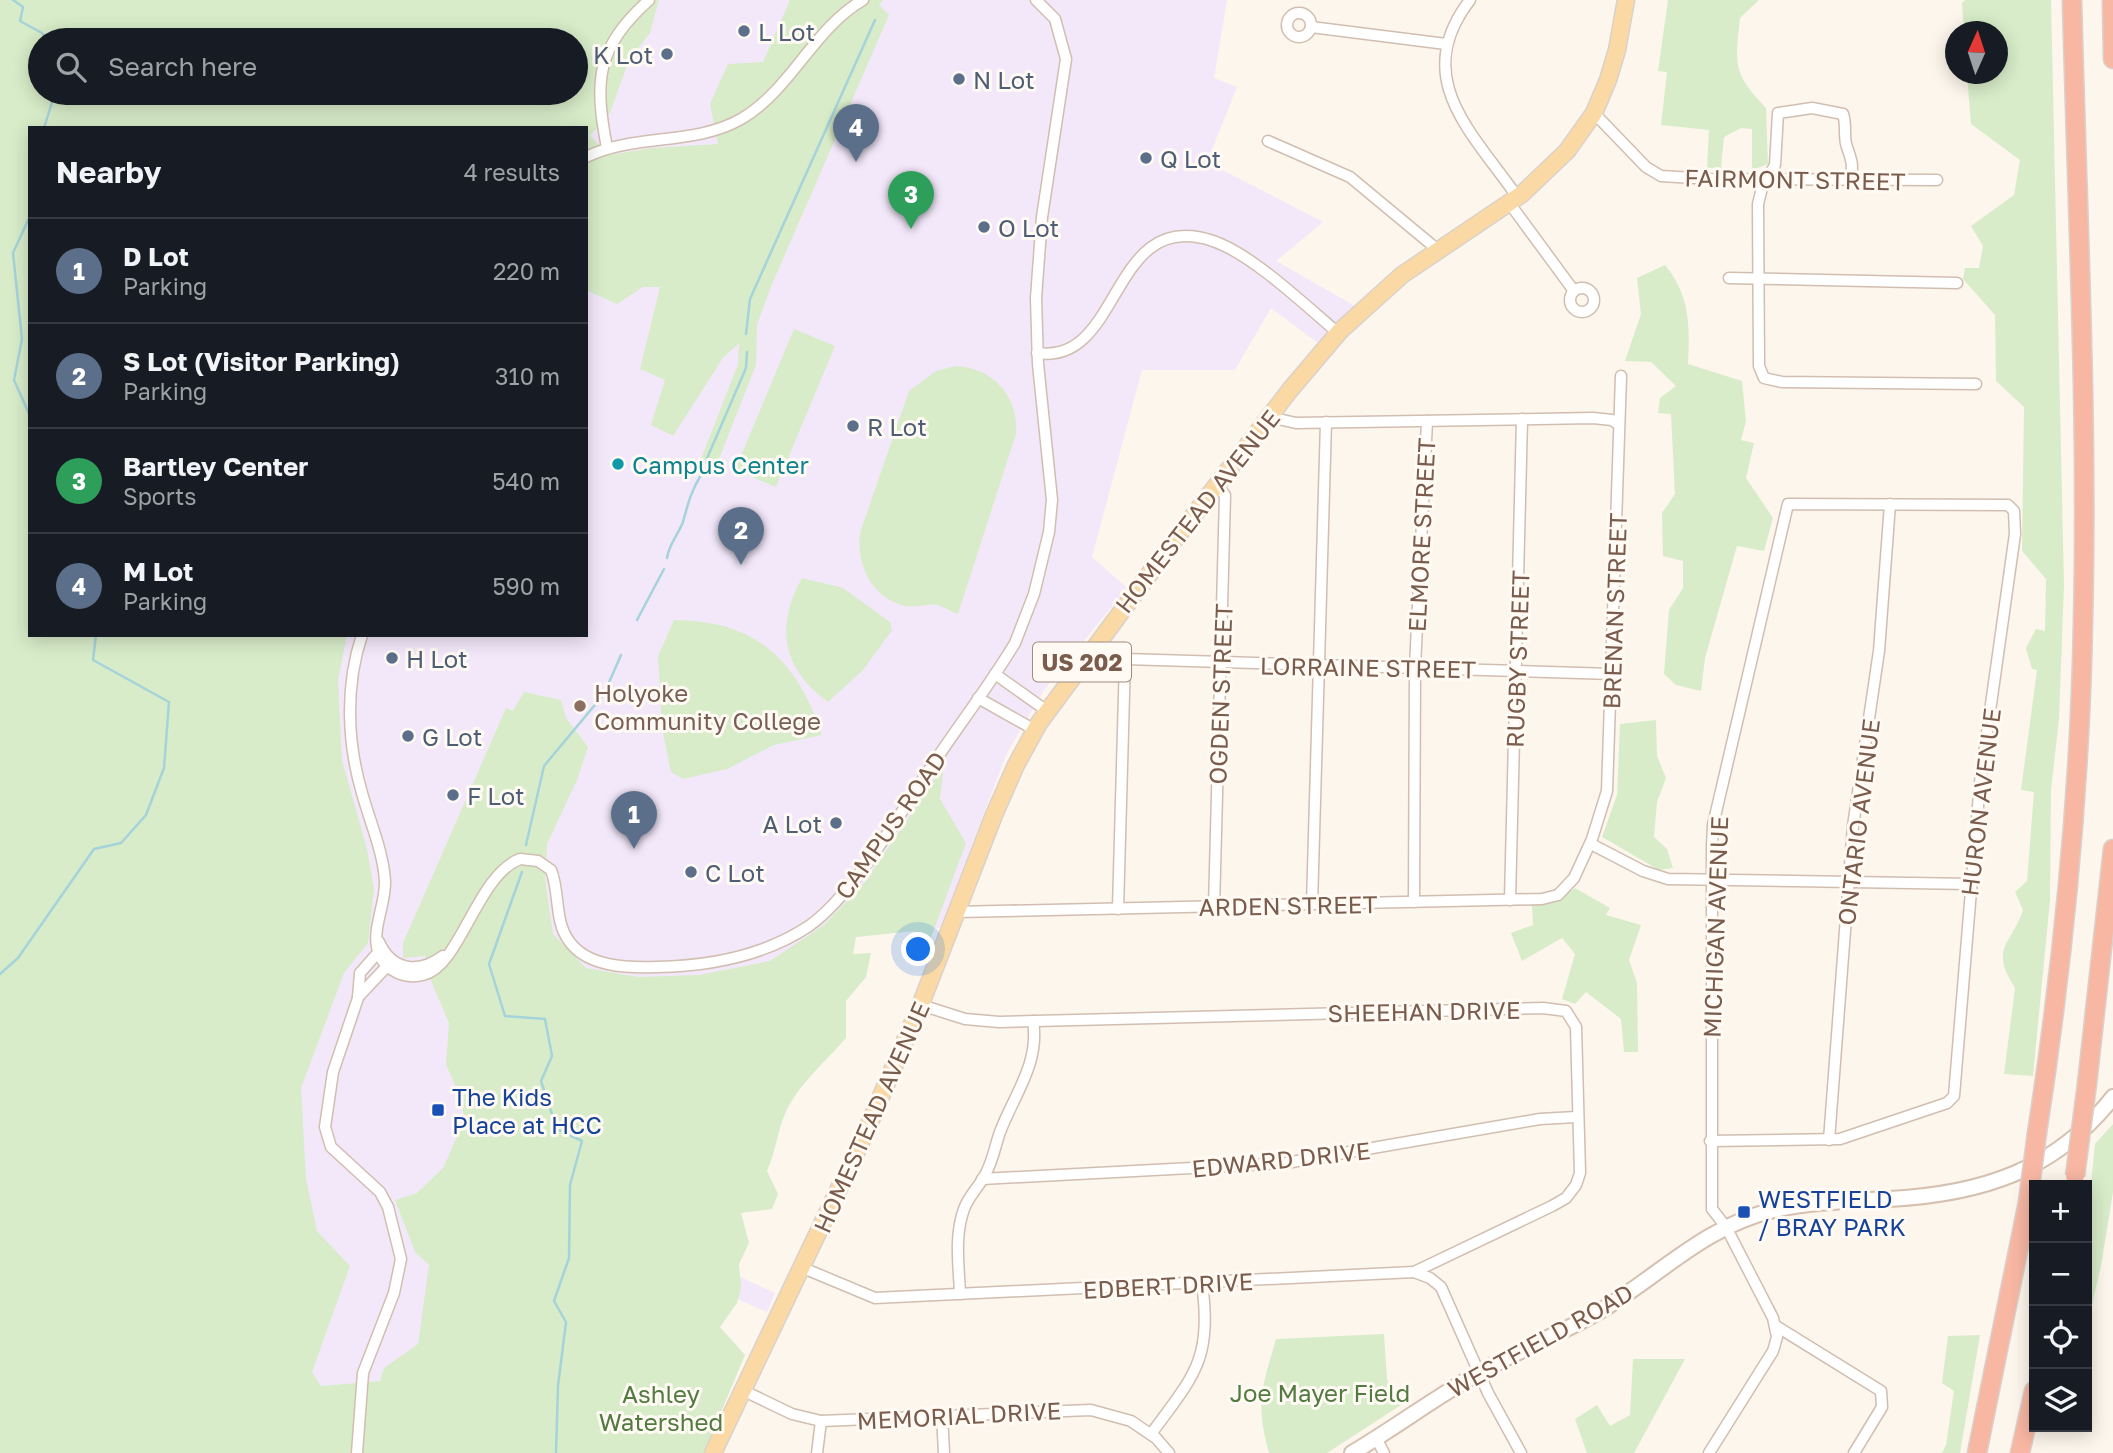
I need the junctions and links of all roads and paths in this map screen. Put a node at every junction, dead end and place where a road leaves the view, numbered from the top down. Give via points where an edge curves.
1 (649, 0) edge
2 (863, 0) edge
3 (1036, 0) edge
4 (1470, 0) edge
5 (1626, 0) edge
6 (2072, 0) edge
7 (2112, 0) edge
8 (1311, 27) dead end
9 (1446, 44) junction
10 (2113, 59) edge
11 (1594, 113) junction
12 (1268, 141) dead end
13 (607, 148) junction
14 (588, 156) edge
15 (1769, 180) junction
16 (1851, 180) junction
17 (1937, 180) dead end
18 (1514, 201) junction
19 (1438, 250) junction
20 (1729, 278) dead end
21 (1759, 280) junction
22 (1956, 283) dead end
23 (1574, 291) dead end
24 (1338, 333) junction
25 (1037, 353) junction
26 (1621, 376) dead end
27 (1976, 384) dead end
28 (1270, 417) junction
29 (1522, 419) junction
30 (1427, 421) junction
31 (1326, 422) junction
32 (1618, 424) junction
33 (1217, 485) junction
34 (1890, 504) junction
35 (362, 637) edge
36 (1097, 642) junction
37 (1125, 659) junction
38 (1222, 663) junction
39 (1320, 665) junction
40 (1415, 667) junction
41 (1516, 670) junction
42 (995, 674) junction
43 (1612, 674) junction
44 (978, 698) junction
45 (1048, 711) junction
46 (1035, 730) junction
47 (1591, 844) junction
48 (2113, 849) edge
49 (1713, 880) junction
50 (1849, 881) junction
51 (1970, 884) junction
52 (1510, 900) junction
53 (1414, 902) junction
54 (1312, 904) junction
55 (1214, 907) junction
56 (1118, 909) junction
57 (956, 912) junction
58 (380, 948) junction
59 (389, 964) junction
60 (358, 998) junction
61 (921, 1005) junction
62 (1033, 1021) junction
63 (2113, 1097) edge
64 (1576, 1117) junction
65 (1829, 1140) junction
66 (1710, 1141) junction
67 (982, 1179) junction
68 (2074, 1180) edge
69 (1726, 1227) junction
70 (803, 1268) junction
71 (1414, 1272) junction
72 (1202, 1284) junction
73 (960, 1294) junction
74 (1776, 1326) junction
75 (1480, 1372) junction
76 (742, 1390) junction
77 (2029, 1413) edge
78 (942, 1415) junction
79 (821, 1421) junction
80 (1151, 1434) junction
81 (1376, 1438) junction
82 (357, 1453) edge
83 (713, 1453) edge
84 (817, 1453) edge
85 (944, 1453) edge
86 (1169, 1453) edge
87 (1352, 1453) edge
88 (1384, 1453) edge
89 (1521, 1453) edge
90 (1709, 1453) edge
91 (1854, 1453) edge
92 (1977, 1453) edge
93 (2020, 1453) edge

1 - 13 street via 615,36 601,67 598,95
2 - 13 street via 835,21 768,98 740,120 711,131
3 - 25 street, CAMPUS ROAD via 1055,19 1066,59 1039,242
4 - 9 street
5 - 11 main road, HOMESTEAD AVENUE / US 202 via 1617,50
6 - 92 highway, bridge via 2084,532 2066,904 2028,1202
7 - 10 highway
8 - 9 street
9 - 18 street via 1448,87 1457,113
11 - 15 street, FAIRMONT STREET via 1646,167 1661,176
11 - 18 main road, HOMESTEAD AVENUE / US 202 via 1551,169
12 - 19 street via 1350,177
13 - 14 street
15 - 16 street, FAIRMONT STREET
15 - 16 street via 1775,165 1778,113 1812,108 1843,114 1846,146 1853,158
15 - 21 street via 1758,204
16 - 17 street, FAIRMONT STREET
18 - 19 main road, HOMESTEAD AVENUE / US 202
18 - 23 street
19 - 24 main road, HOMESTEAD AVENUE / US 202 via 1386,287
20 - 21 street
21 - 22 street
21 - 27 street via 1759,366 1764,378
24 - 25 street via 1233,251 1211,241 1184,237 1143,253 1079,344 1059,354
24 - 28 main road, HOMESTEAD AVENUE / US 202
25 - 42 street, CAMPUS ROAD via 1051,469 1050,521 1027,618
26 - 32 street, BRENAN STREET
28 - 31 street via 1296,423
28 - 33 main road, HOMESTEAD AVENUE / US 202
29 - 30 street
29 - 32 street via 1603,418
29 - 41 street, RUGBY STREET
30 - 31 street
30 - 40 street, ELMORE STREET
31 - 39 street
32 - 43 street, BRENAN STREET
33 - 36 main road, HOMESTEAD AVENUE / US 202
33 - 38 street, OGDEN STREET via 1225,495
34 - 49 street, MICHIGAN AVENUE via 1788,504 1713,825
34 - 50 street, ONTARIO AVENUE via 1879,651
34 - 51 street, HURON AVENUE via 2012,508 2015,534
35 - 58 street via 352,676 351,732 355,767 385,879 376,937
36 - 37 street
36 - 45 main road, HOMESTEAD AVENUE / US 202
37 - 38 street, LORRAINE STREET
37 - 56 street
38 - 39 street, LORRAINE STREET
38 - 55 street, OGDEN STREET
39 - 40 street, LORRAINE STREET
39 - 54 street
40 - 41 street, LORRAINE STREET
40 - 53 street, ELMORE STREET
41 - 43 street, LORRAINE STREET
41 - 52 street, RUGBY STREET
42 - 44 street, CAMPUS ROAD
42 - 45 street
43 - 47 street, BRENAN STREET via 1607,791
44 - 46 street
44 - 59 street, CAMPUS ROAD via 843,894 811,925 786,939 749,954 702,964 634,968 594,960 581,954 566,937 551,870 542,862 524,859 496,877 447,954 426,967
45 - 46 main road, HOMESTEAD AVENUE / US 202
46 - 57 main road, HOMESTEAD AVENUE / US 202 via 1006,788
47 - 49 street via 1657,877
47 - 52 street, ARDEN STREET via 1562,892 1542,899
48 - 68 highway, bridge
49 - 50 street
49 - 66 street, MICHIGAN AVENUE
50 - 51 street
50 - 65 street, ONTARIO AVENUE
51 - 65 street, HURON AVENUE via 1954,1096 1947,1103
52 - 53 street, ARDEN STREET
53 - 54 street, ARDEN STREET
54 - 55 street, ARDEN STREET
55 - 56 street, ARDEN STREET
56 - 57 street, ARDEN STREET
57 - 61 main road, HOMESTEAD AVENUE / US 202
58 - 59 street
58 - 60 street via 360,972
59 - 60 street
60 - 82 street via 333,1072 325,1127 331,1147 380,1192 401,1259 394,1293 363,1373
61 - 62 street, SHEEHAN DRIVE via 973,1020
61 - 70 main road, HOMESTEAD AVENUE / US 202
62 - 64 street, SHEEHAN DRIVE via 1556,1008 1572,1017 1578,1036
62 - 67 street via 1034,1045 1022,1088
63 - 69 main road, WESTFIELD ROAD via 2059,1149 1985,1186 1936,1196 1796,1206
64 - 67 street, EDWARD DRIVE via 1540,1119 1286,1163
64 - 71 street, SHEEHAN DRIVE via 1580,1172 1572,1192 1541,1212
65 - 66 street
66 - 69 street, MICHIGAN AVENUE via 1712,1209
67 - 73 street via 966,1203 960,1223
69 - 74 street, MICHIGAN AVENUE
69 - 75 main road, WESTFIELD ROAD via 1695,1243 1604,1309
70 - 73 street, EDBERT DRIVE via 875,1298
70 - 76 main road, HOMESTEAD AVENUE / US 202
71 - 72 street, EDBERT DRIVE
71 - 75 street via 1441,1287
72 - 73 street, EDBERT DRIVE
72 - 80 street via 1205,1322 1199,1365
74 - 90 street via 1773,1351
74 - 91 street via 1881,1391 1882,1407
75 - 81 main road, WESTFIELD ROAD
75 - 89 street
76 - 79 street, MEMORIAL DRIVE via 792,1414
76 - 83 main road, HOMESTEAD AVENUE / US 202
77 - 93 highway
78 - 79 street, MEMORIAL DRIVE
78 - 80 street, MEMORIAL DRIVE via 1083,1409 1117,1415
78 - 85 street
79 - 84 street
80 - 86 street, MEMORIAL DRIVE
81 - 87 main road, WESTFIELD ROAD
81 - 88 street

